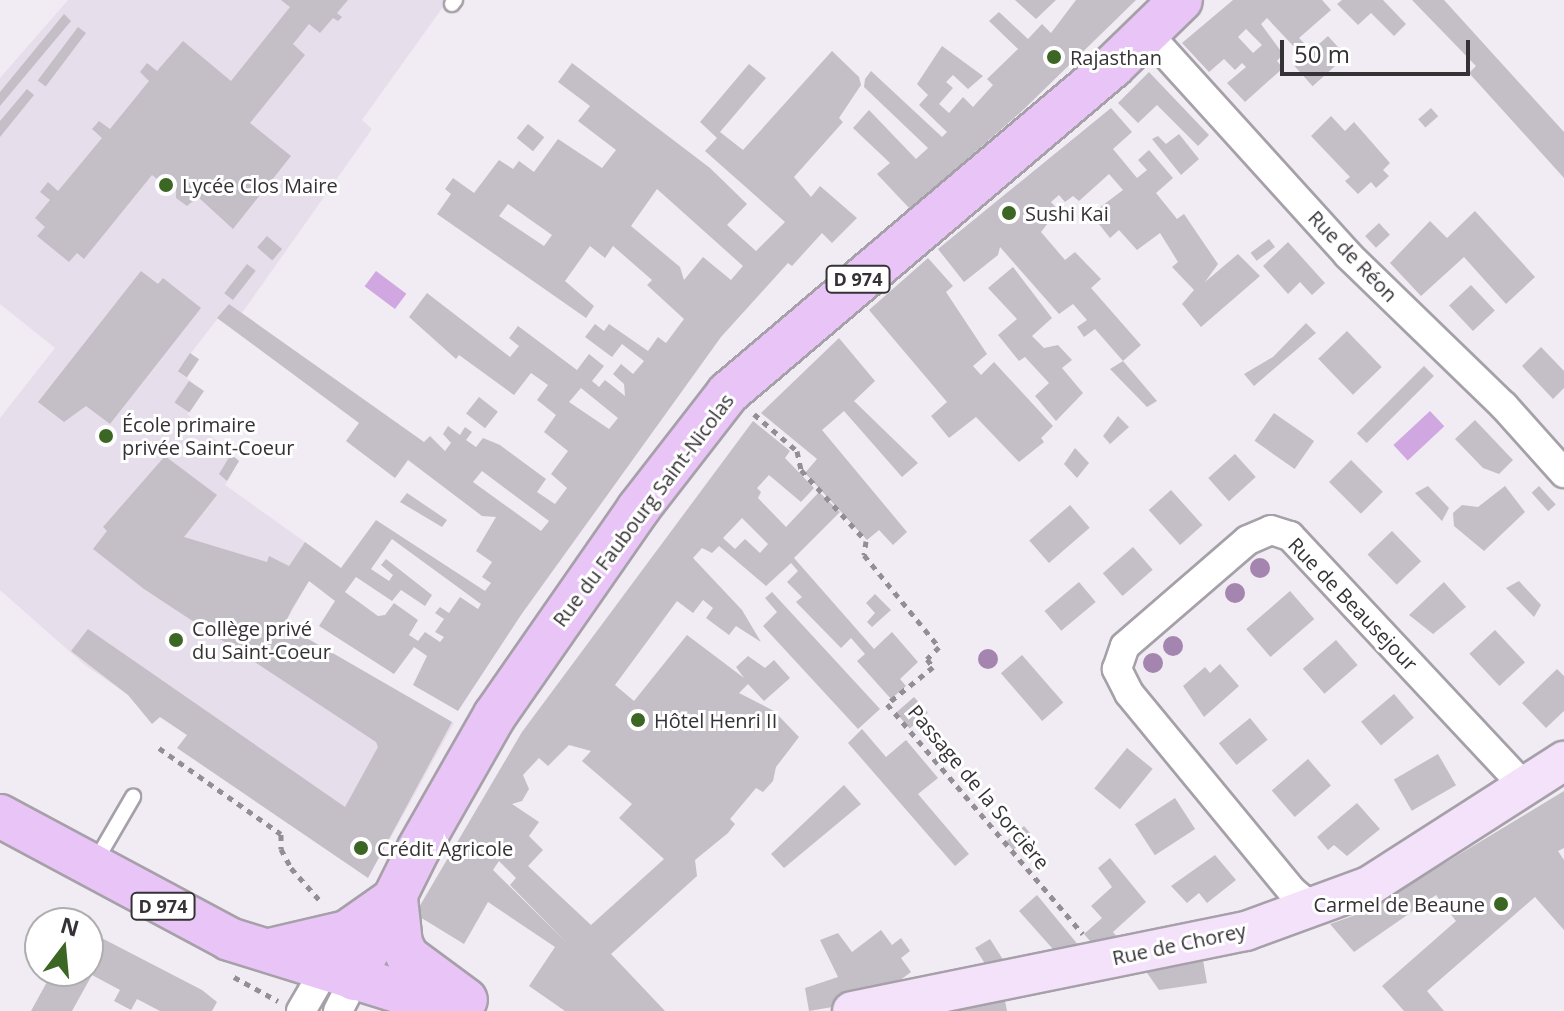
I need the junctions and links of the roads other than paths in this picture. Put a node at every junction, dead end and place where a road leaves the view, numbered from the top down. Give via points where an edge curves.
1 (1181, 0) edge
2 (1147, 33) junction
3 (1564, 473) edge
4 (1564, 761) edge
5 (1524, 786) junction
6 (133, 797) dead end
7 (3, 812) edge
8 (92, 868) junction
9 (396, 898) junction
10 (1310, 906) junction
11 (347, 932) junction
12 (260, 951) junction
13 (339, 987) edge
14 (301, 1011) edge
15 (461, 1011) edge
16 (484, 1011) edge
17 (852, 1011) edge

1 - 2 main road, Rue du Faubourg Saint-Nicolas / D 974
2 - 3 street, Rue de Réon via 1348,255 1504,406
2 - 9 main road, Rue du Faubourg Saint-Nicolas / D 974 via 728,393 638,509 495,715
4 - 5 street, Rue de Chorey
5 - 10 street, Rue de Chorey via 1369,886
5 - 10 street, Rue de Beausejour via 1290,536 1271,530 1248,540 1125,646 1117,669 1129,693 1292,891
6 - 8 lane
7 - 8 main road, D 974
8 - 12 main road, D 974
9 - 11 main road
9 - 13 main road, Rue du Faubourg Saint-Nicolas / D 974
9 - 16 main road via 401,944 408,957 439,984
10 - 17 street, Rue de Chorey via 1246,931
11 - 12 main road via 295,948
11 - 13 main road
12 - 13 main road, D 974
13 - 14 street
13 - 15 main road

